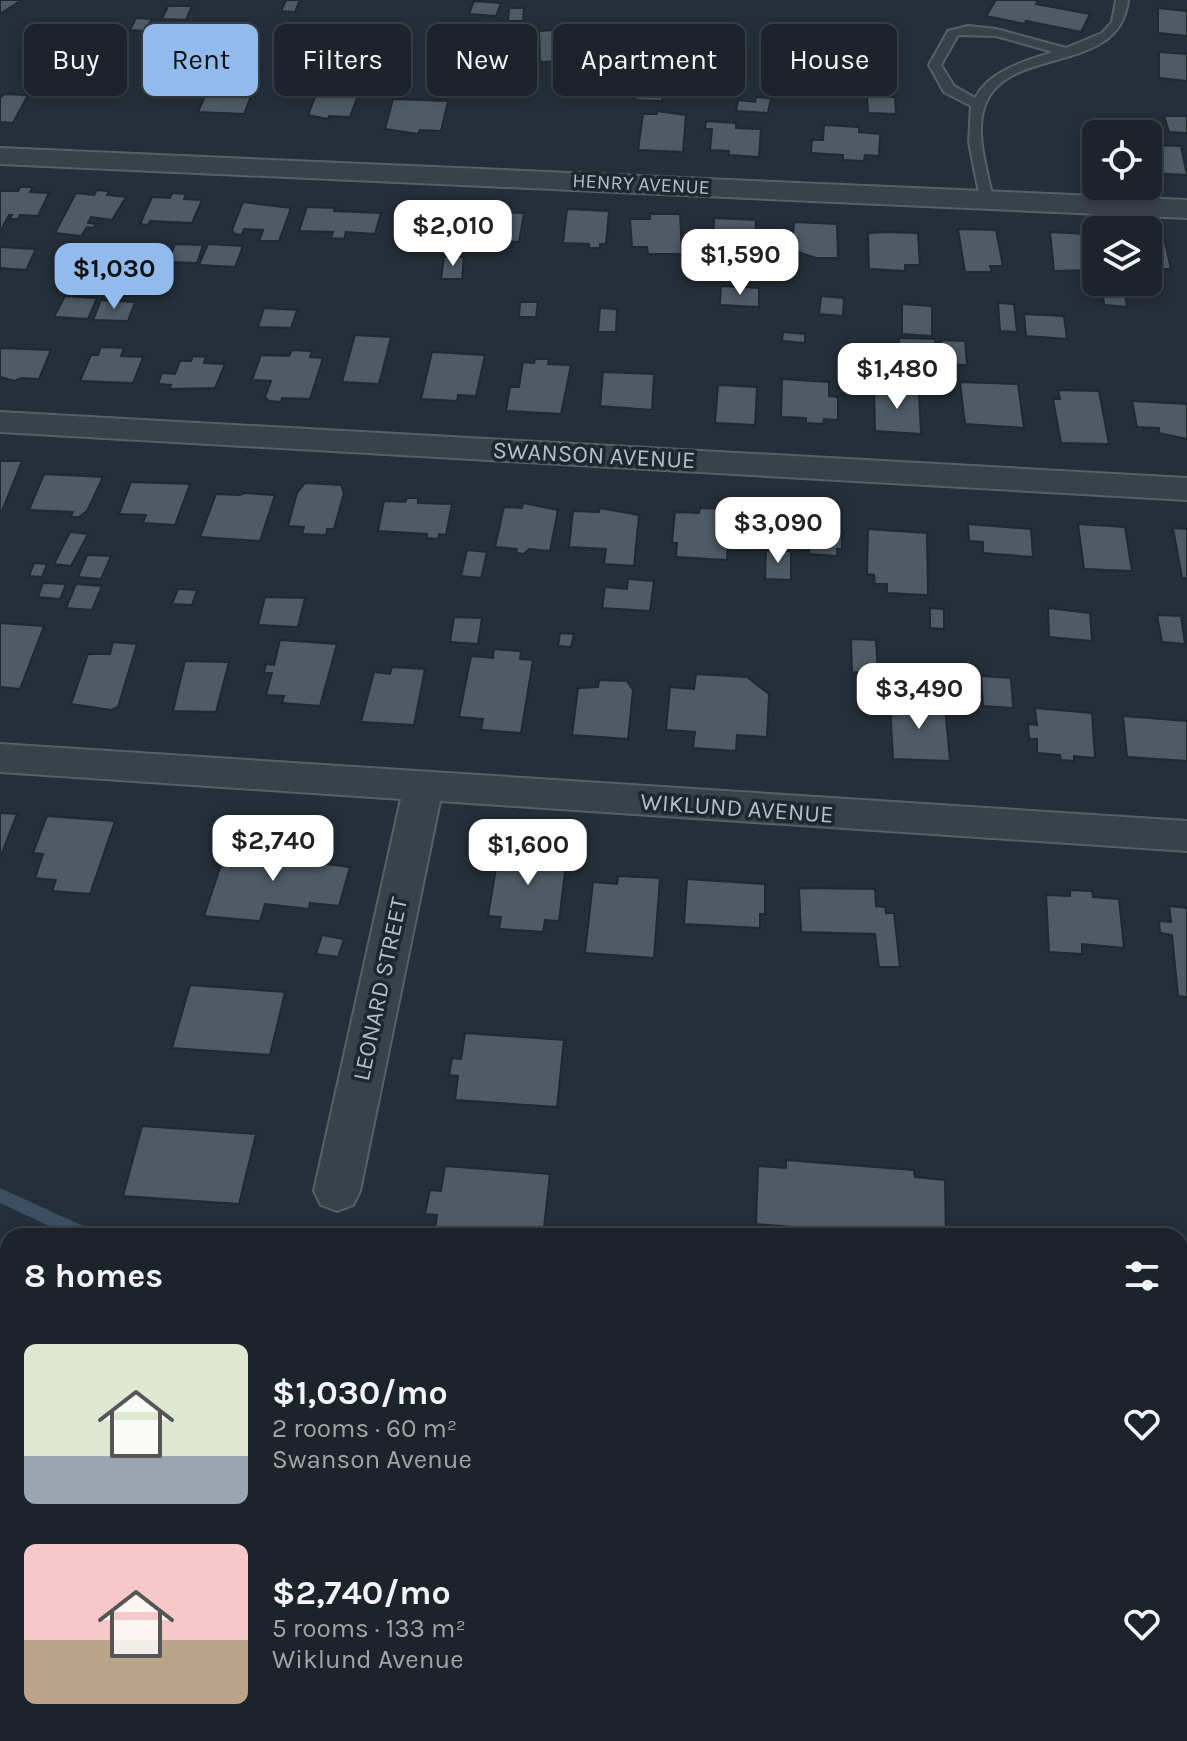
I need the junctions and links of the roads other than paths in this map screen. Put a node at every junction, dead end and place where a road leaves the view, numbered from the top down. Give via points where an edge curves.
1 (1122, 0) edge
2 (1062, 51) junction
3 (978, 105) junction
4 (0, 156) edge
5 (986, 200) junction
6 (1187, 209) edge
7 (0, 422) edge
8 (1187, 489) edge
9 (0, 758) edge
10 (423, 788) junction
11 (1187, 836) edge
12 (337, 1191) dead end

1 - 2 lane via 1118,24 1107,36
2 - 3 lane via 992,85
2 - 3 lane via 991,30 954,31 935,65 949,89
3 - 5 lane via 976,136
4 - 5 street, HENRY AVENUE
5 - 6 street, HENRY AVENUE
7 - 8 street, SWANSON AVENUE
9 - 10 street, WIKLUND AVENUE
10 - 11 street, WIKLUND AVENUE
10 - 12 street, LEONARD STREET

